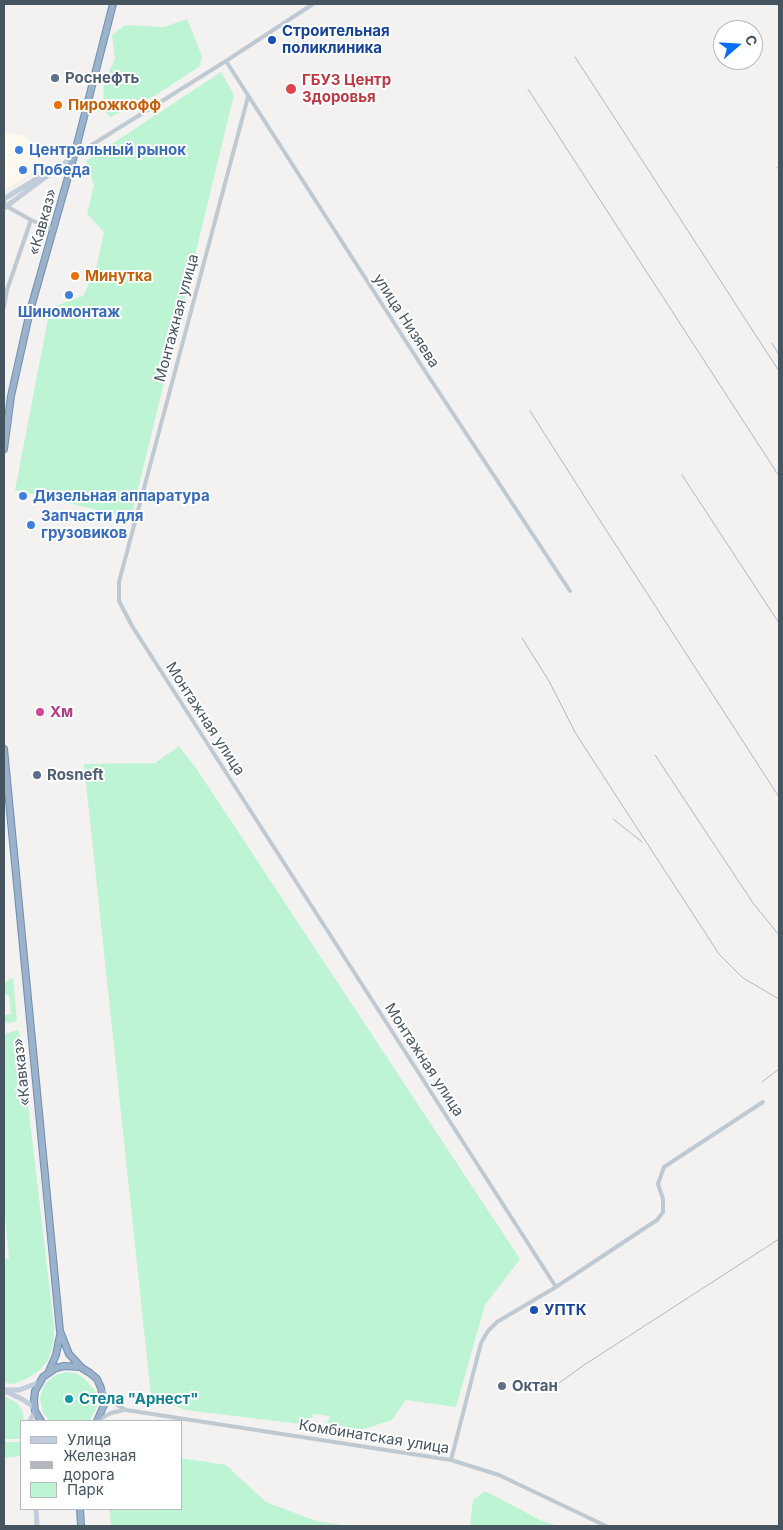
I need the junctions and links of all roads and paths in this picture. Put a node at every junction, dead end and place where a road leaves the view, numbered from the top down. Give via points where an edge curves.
1 (113, 4) edge
2 (313, 4) edge
3 (226, 61) junction
4 (248, 97) junction
5 (74, 156) junction
6 (4, 204) edge
7 (31, 220) junction
8 (54, 230) junction
9 (4, 307) edge
10 (4, 449) edge
11 (570, 591) dead end
12 (4, 750) edge
13 (763, 1102) dead end
14 (556, 1287) junction
15 (60, 1332) junction
16 (82, 1368) junction
17 (48, 1372) junction
18 (38, 1383) junction
19 (102, 1388) junction
20 (4, 1390) edge
21 (35, 1409) junction
22 (126, 1410) junction
23 (30, 1420) edge
24 (40, 1420) edge
25 (97, 1420) edge
26 (99, 1420) edge
27 (452, 1460) junction
28 (36, 1510) edge
29 (80, 1510) edge
30 (37, 1526) edge
31 (82, 1526) edge
32 (606, 1526) edge

1 - 5 highway, «Кавказ»
2 - 3 street
3 - 4 street, улица Низяева
3 - 5 street
4 - 11 street, улица Низяева
4 - 14 street, Монтажная улица via 119,582 120,601 132,626
5 - 6 main road
5 - 8 highway, «Кавказ»
6 - 7 street
7 - 8 street
7 - 9 street
8 - 10 highway, «Кавказ» via 30,311 11,396
12 - 15 highway, «Кавказ»
13 - 14 street via 664,1167 658,1184 663,1212 657,1220
14 - 27 street via 497,1322 488,1331 481,1343
15 - 16 highway, «Кавказ» via 69,1354
15 - 17 highway, «Кавказ» via 56,1355
16 - 17 highway via 64,1366
16 - 19 highway, «Кавказ»
17 - 18 highway, «Кавказ»
18 - 20 main road via 20,1390
18 - 21 highway
19 - 22 street, Комбинатская улица via 112,1402
19 - 25 highway via 104,1405
20 - 21 main road
21 - 23 main road
21 - 24 highway
22 - 26 street, Комбинатская улица
22 - 27 street, Комбинатская улица
27 - 32 street, Комбинатская улица via 499,1474
28 - 30 main road
29 - 31 highway

